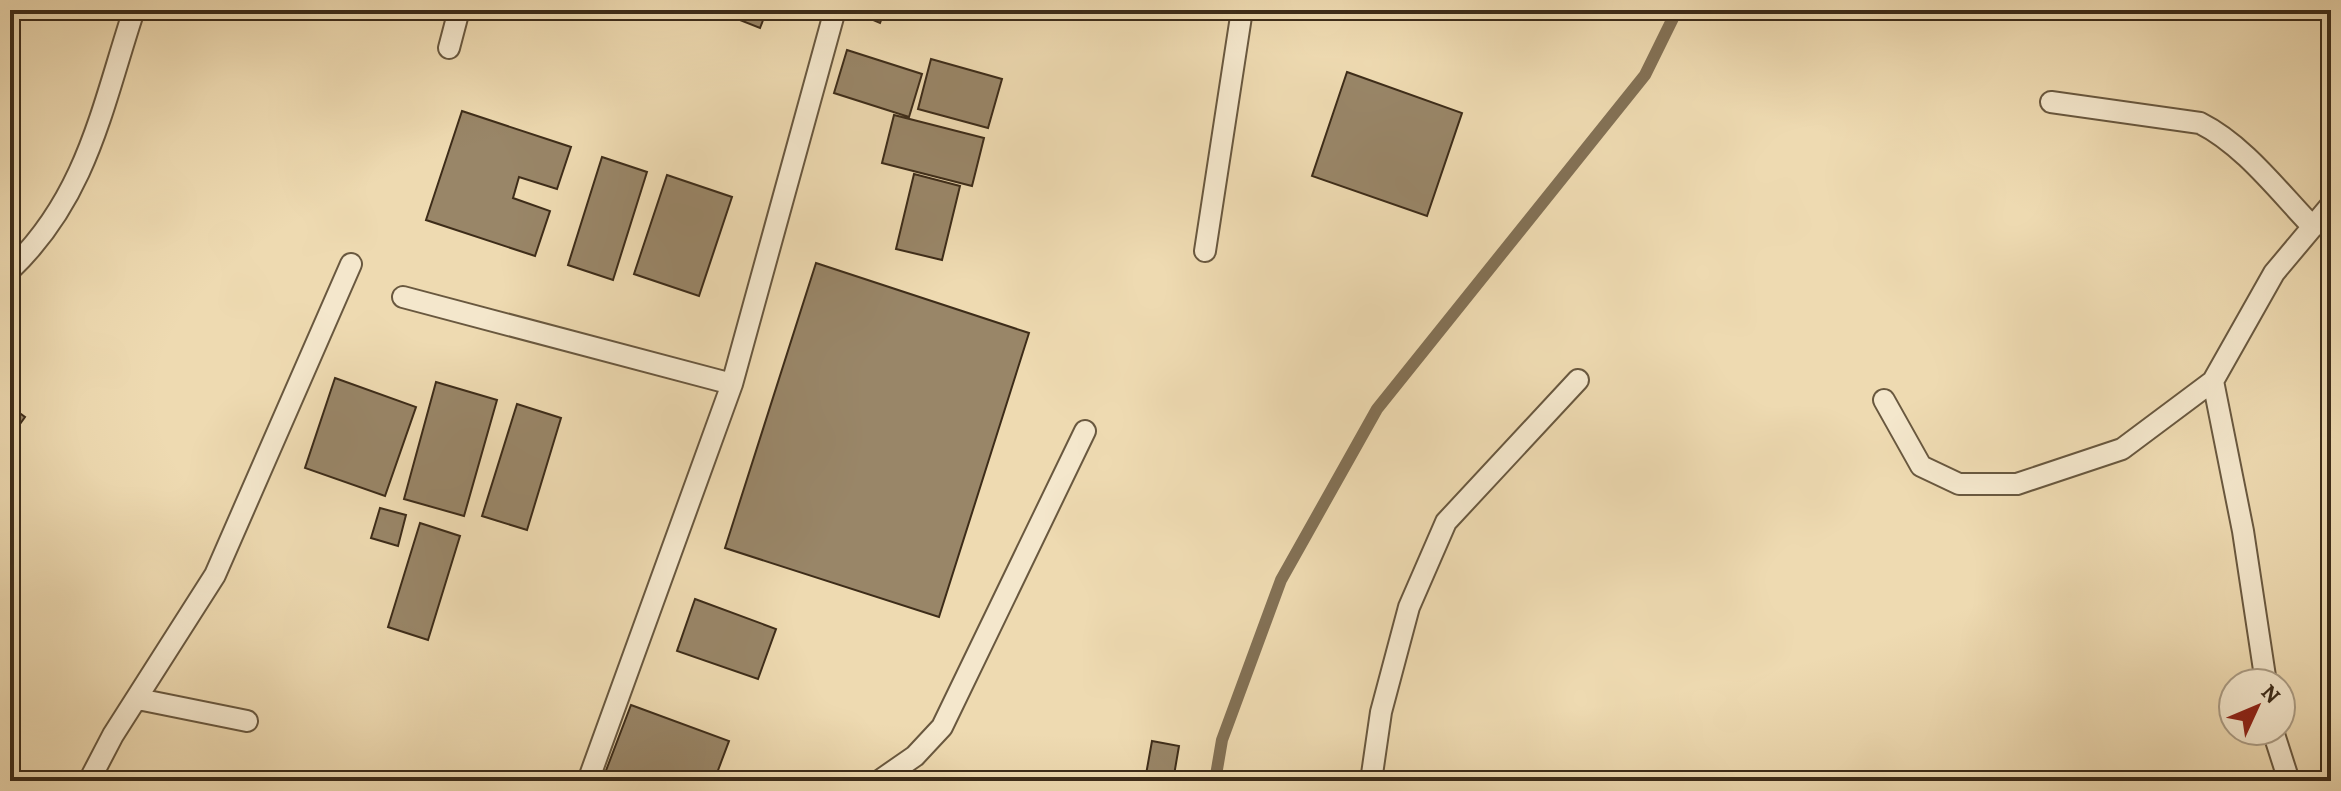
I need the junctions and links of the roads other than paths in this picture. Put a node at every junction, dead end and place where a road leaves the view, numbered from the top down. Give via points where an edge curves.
1 (134, 10) edge
2 (459, 10) edge
3 (835, 10) edge
4 (1242, 10) edge
5 (449, 48) dead end
6 (2051, 102) dead end
7 (2331, 205) edge
8 (2313, 227) junction
9 (1205, 251) dead end
10 (351, 264) dead end
11 (10, 270) edge
12 (403, 297) dead end
13 (1578, 380) dead end
14 (2213, 381) junction
15 (732, 384) junction
16 (1884, 400) dead end
17 (1085, 431) dead end
18 (2264, 667) edge
19 (138, 699) junction
20 (247, 721) dead end
21 (2278, 747) edge
22 (89, 781) edge
23 (588, 781) edge
24 (879, 781) edge
25 (1371, 781) edge
26 (2289, 781) edge

1 - 11 lane via 85,165 60,210
2 - 5 lane
3 - 15 lane
4 - 9 lane
6 - 8 lane via 2200,123 2240,152
7 - 8 lane
8 - 14 lane via 2274,273
10 - 19 lane via 215,575
12 - 15 lane
13 - 25 lane via 1446,522 1409,607 1381,712
14 - 16 lane via 2122,449 2017,484 1959,484 1921,466
14 - 18 lane
15 - 23 lane
17 - 24 lane via 942,727 915,756
19 - 20 lane
19 - 22 lane
21 - 26 lane

